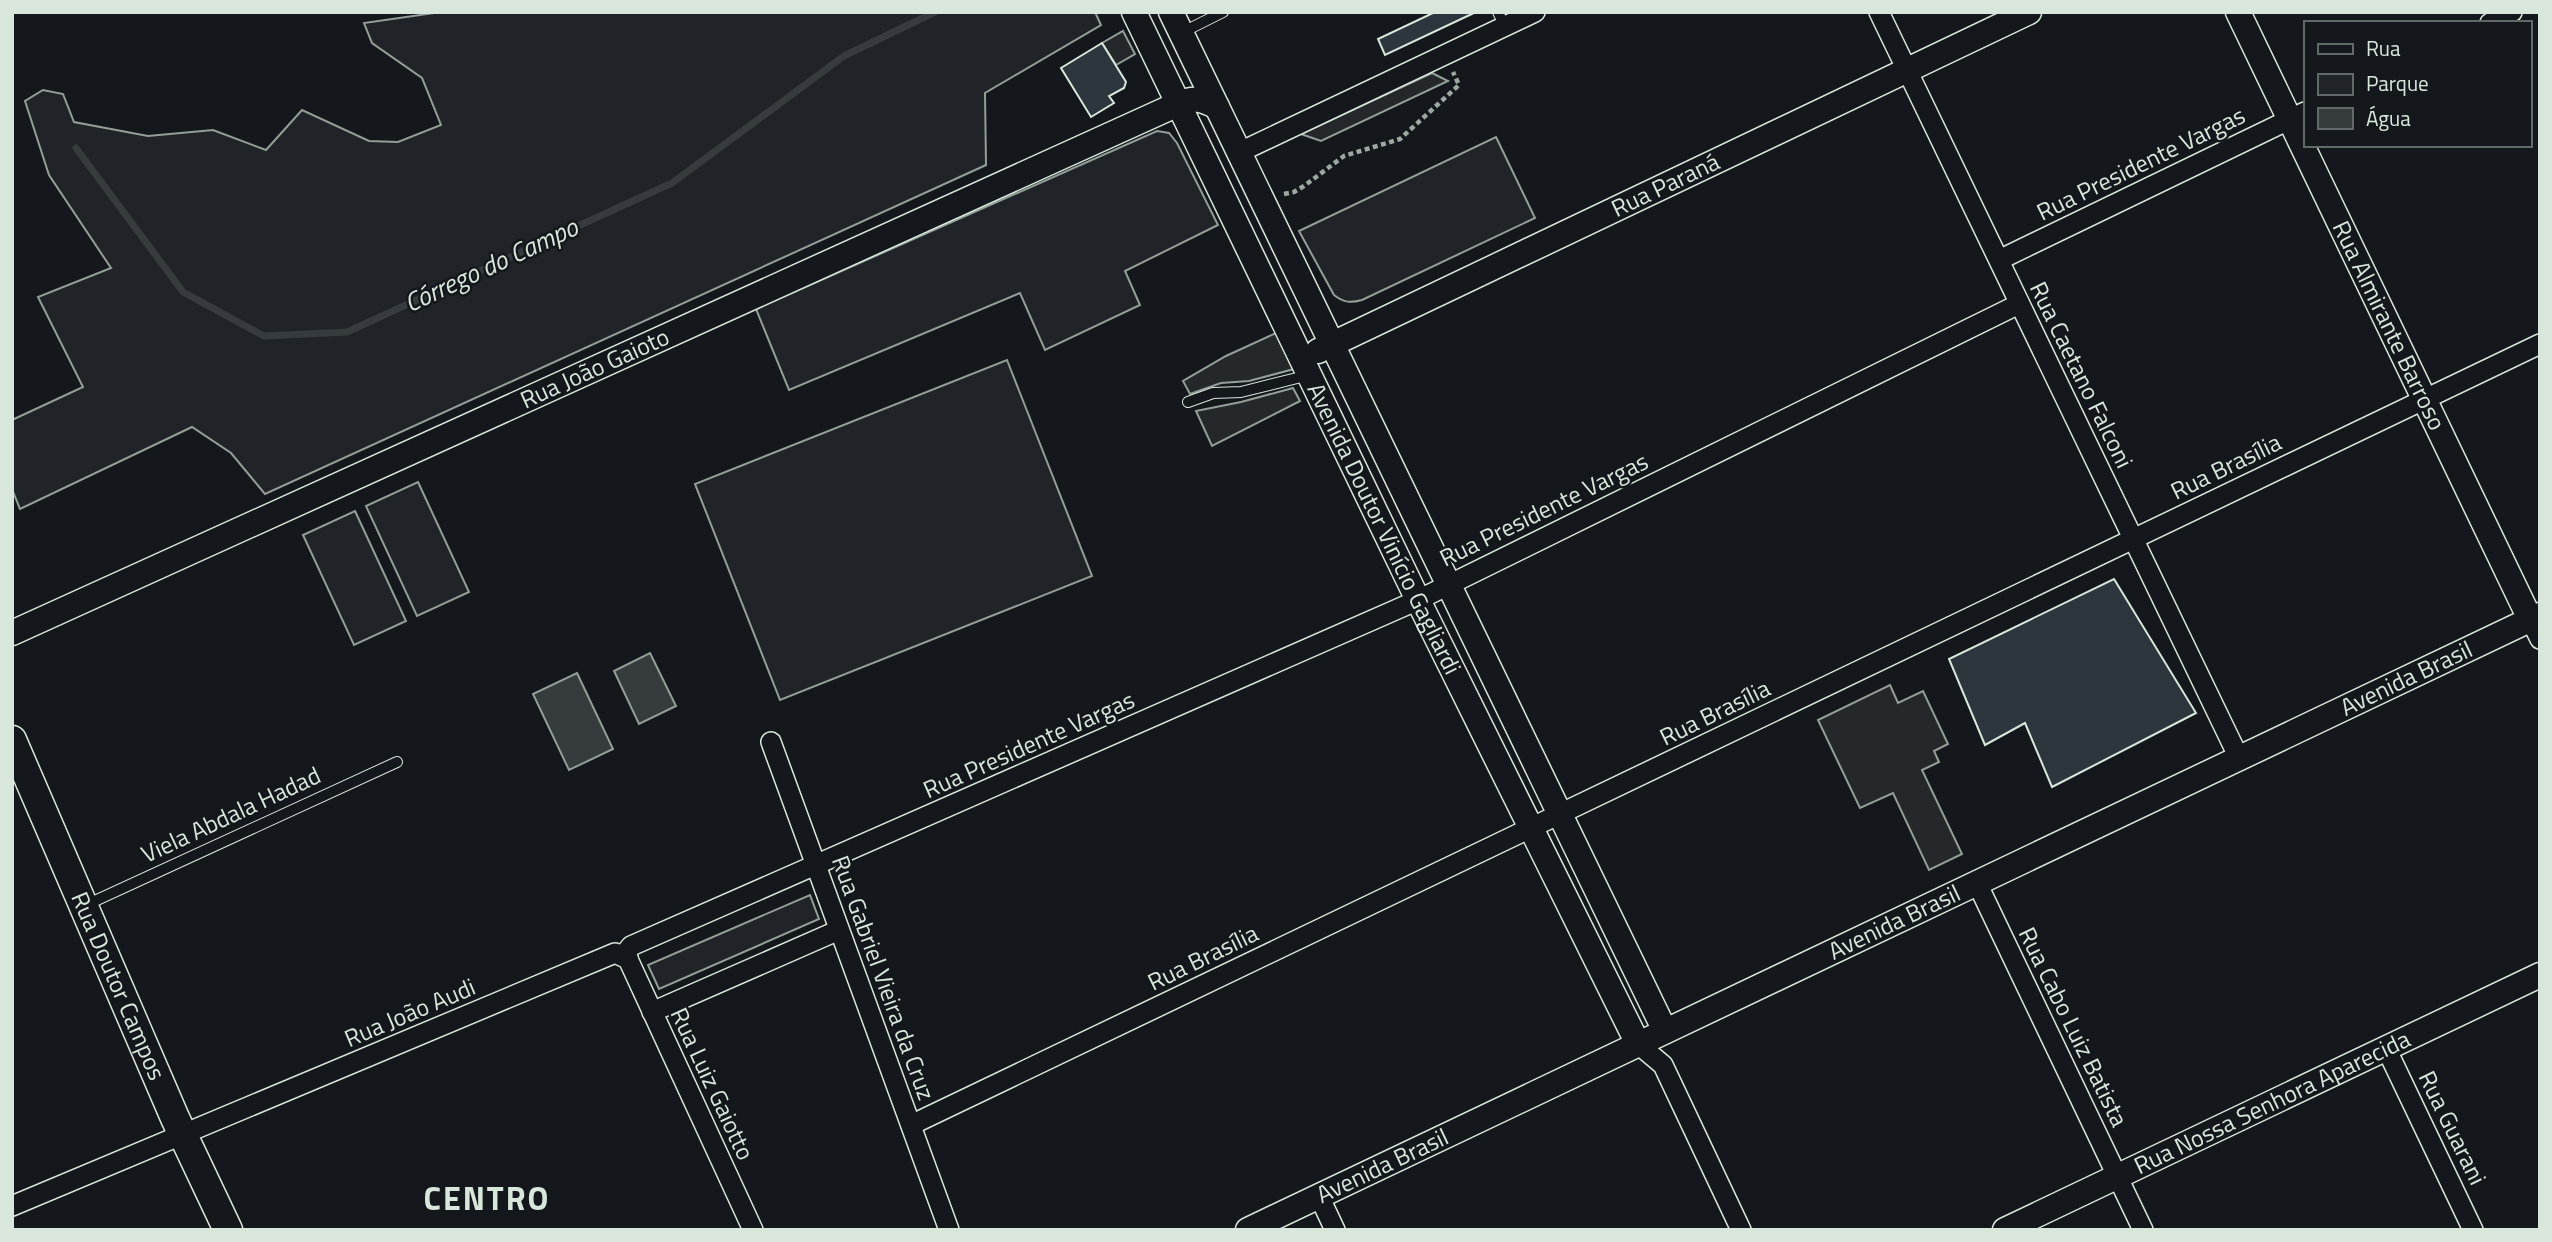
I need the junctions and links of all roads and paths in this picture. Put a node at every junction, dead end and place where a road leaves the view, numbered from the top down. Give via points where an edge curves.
1 (1134, 12) edge
2 (1223, 12) edge
3 (1535, 12) edge
4 (1879, 12) edge
5 (2029, 12) edge
6 (2238, 12) edge
7 (2512, 12) edge
8 (1502, 19) edge
9 (2494, 21) edge
10 (1176, 23) edge
11 (1445, 55) junction
12 (1907, 70) junction
13 (1178, 104) junction
14 (1217, 107) junction
15 (2298, 116) edge
16 (2312, 147) edge
17 (1201, 151) junction
18 (1240, 152) junction
19 (1264, 201) junction
20 (1999, 260) junction
21 (2019, 304) junction
22 (1332, 344) junction
23 (2540, 344) edge
24 (1306, 367) junction
25 (2425, 400) junction
26 (1188, 402) dead end
27 (2133, 539) junction
28 (1448, 584) junction
29 (1418, 600) junction
30 (2537, 624) edge
31 (12, 633) edge
32 (12, 740) edge
33 (771, 742) dead end
34 (2239, 758) junction
35 (397, 762) dead end
36 (1560, 814) junction
37 (1530, 828) junction
38 (816, 866) junction
39 (1977, 883) junction
40 (83, 906) junction
41 (839, 930) junction
42 (628, 959) junction
43 (2540, 975) edge
44 (652, 1012) junction
45 (1665, 1031) junction
46 (1638, 1044) junction
47 (2386, 1048) junction
48 (1663, 1065) junction
49 (911, 1125) junction
50 (183, 1136) junction
51 (2117, 1176) junction
52 (1319, 1196) junction
53 (12, 1206) edge
54 (228, 1230) edge
55 (754, 1230) edge
56 (949, 1230) edge
57 (1248, 1230) edge
58 (1335, 1230) edge
59 (1741, 1230) edge
60 (2005, 1230) edge
61 (2143, 1230) edge
62 (2473, 1230) edge

1 - 13 street, Avenida Doutor Vinício Gagliardi
2 - 10 lane
3 - 8 street
4 - 12 street, Rua Caetano Falconi
5 - 12 street, Rua Paraná
6 - 15 street, Rua Almirante Barroso
7 - 9 street
8 - 11 street
10 - 14 street, Avenida Doutor Vinício Gagliardi
11 - 18 street
11 - 19 path via 1459,85 1409,132 1389,144 1343,156 1294,192
12 - 20 street, Rua Caetano Falconi
12 - 22 street, Rua Paraná
13 - 14 street via 1191,99
13 - 17 street, Avenida Doutor Vinício Gagliardi
13 - 31 street, Rua João Gaioto
14 - 18 street, Avenida Doutor Vinício Gagliardi
15 - 20 street, Rua Presidente Vargas
16 - 25 street, Rua Almirante Barroso
17 - 18 street via 1227,158
17 - 24 street, Avenida Doutor Vinício Gagliardi
18 - 19 street, Avenida Doutor Vinício Gagliardi
19 - 22 street, Avenida Doutor Vinício Gagliardi
20 - 21 street, Rua Caetano Falconi
21 - 27 street, Rua Caetano Falconi
21 - 28 street, Rua Presidente Vargas
22 - 24 street, Rua Paraná
22 - 28 street, Avenida Doutor Vinício Gagliardi
23 - 25 street, Rua Brasília
24 - 26 lane via 1241,392 1213,393
24 - 29 street, Avenida Doutor Vinício Gagliardi
25 - 27 street, Rua Brasília
25 - 30 street, Rua Almirante Barroso
27 - 34 street, Rua Caetano Falconi
27 - 36 street, Rua Brasília
28 - 29 street, Rua Presidente Vargas
28 - 36 street, Avenida Doutor Vinício Gagliardi
29 - 37 street, Avenida Doutor Vinício Gagliardi
29 - 38 street, Rua Presidente Vargas
30 - 34 street, Avenida Brasil
32 - 40 main road, Rua Doutor Campos
33 - 38 street, Rua Gabriel Vieira da Cruz
34 - 39 street, Avenida Brasil
35 - 40 lane, Viela Abdala Hadad
36 - 37 street, Rua Brasília
36 - 45 street, Avenida Doutor Vinício Gagliardi
37 - 46 street, Avenida Doutor Vinício Gagliardi
37 - 49 street, Rua Brasília
38 - 41 street, Rua Gabriel Vieira da Cruz
38 - 42 street via 631,946
39 - 45 street, Avenida Brasil
39 - 51 street, Rua Cabo Luiz Batista
40 - 50 main road, Rua Doutor Campos
41 - 44 street
41 - 49 street, Rua Gabriel Vieira da Cruz
42 - 44 street, Rua Luiz Gaiotto
42 - 50 street, Rua João Audi via 615,953
43 - 47 street, Rua Nossa Senhora Aparecida
44 - 55 street, Rua Luiz Gaiotto
45 - 46 street, Avenida Brasil
45 - 48 street
46 - 48 street
46 - 52 street, Avenida Brasil
47 - 51 street, Rua Nossa Senhora Aparecida
47 - 62 street, Rua Guarani
48 - 59 street
49 - 56 street, Rua Gabriel Vieira da Cruz
50 - 53 street, Rua João Audi
50 - 54 main road, Rua Doutor Campos
51 - 60 street, Rua Nossa Senhora Aparecida
51 - 61 street, Rua Cabo Luiz Batista
52 - 57 street, Avenida Brasil
52 - 58 street

